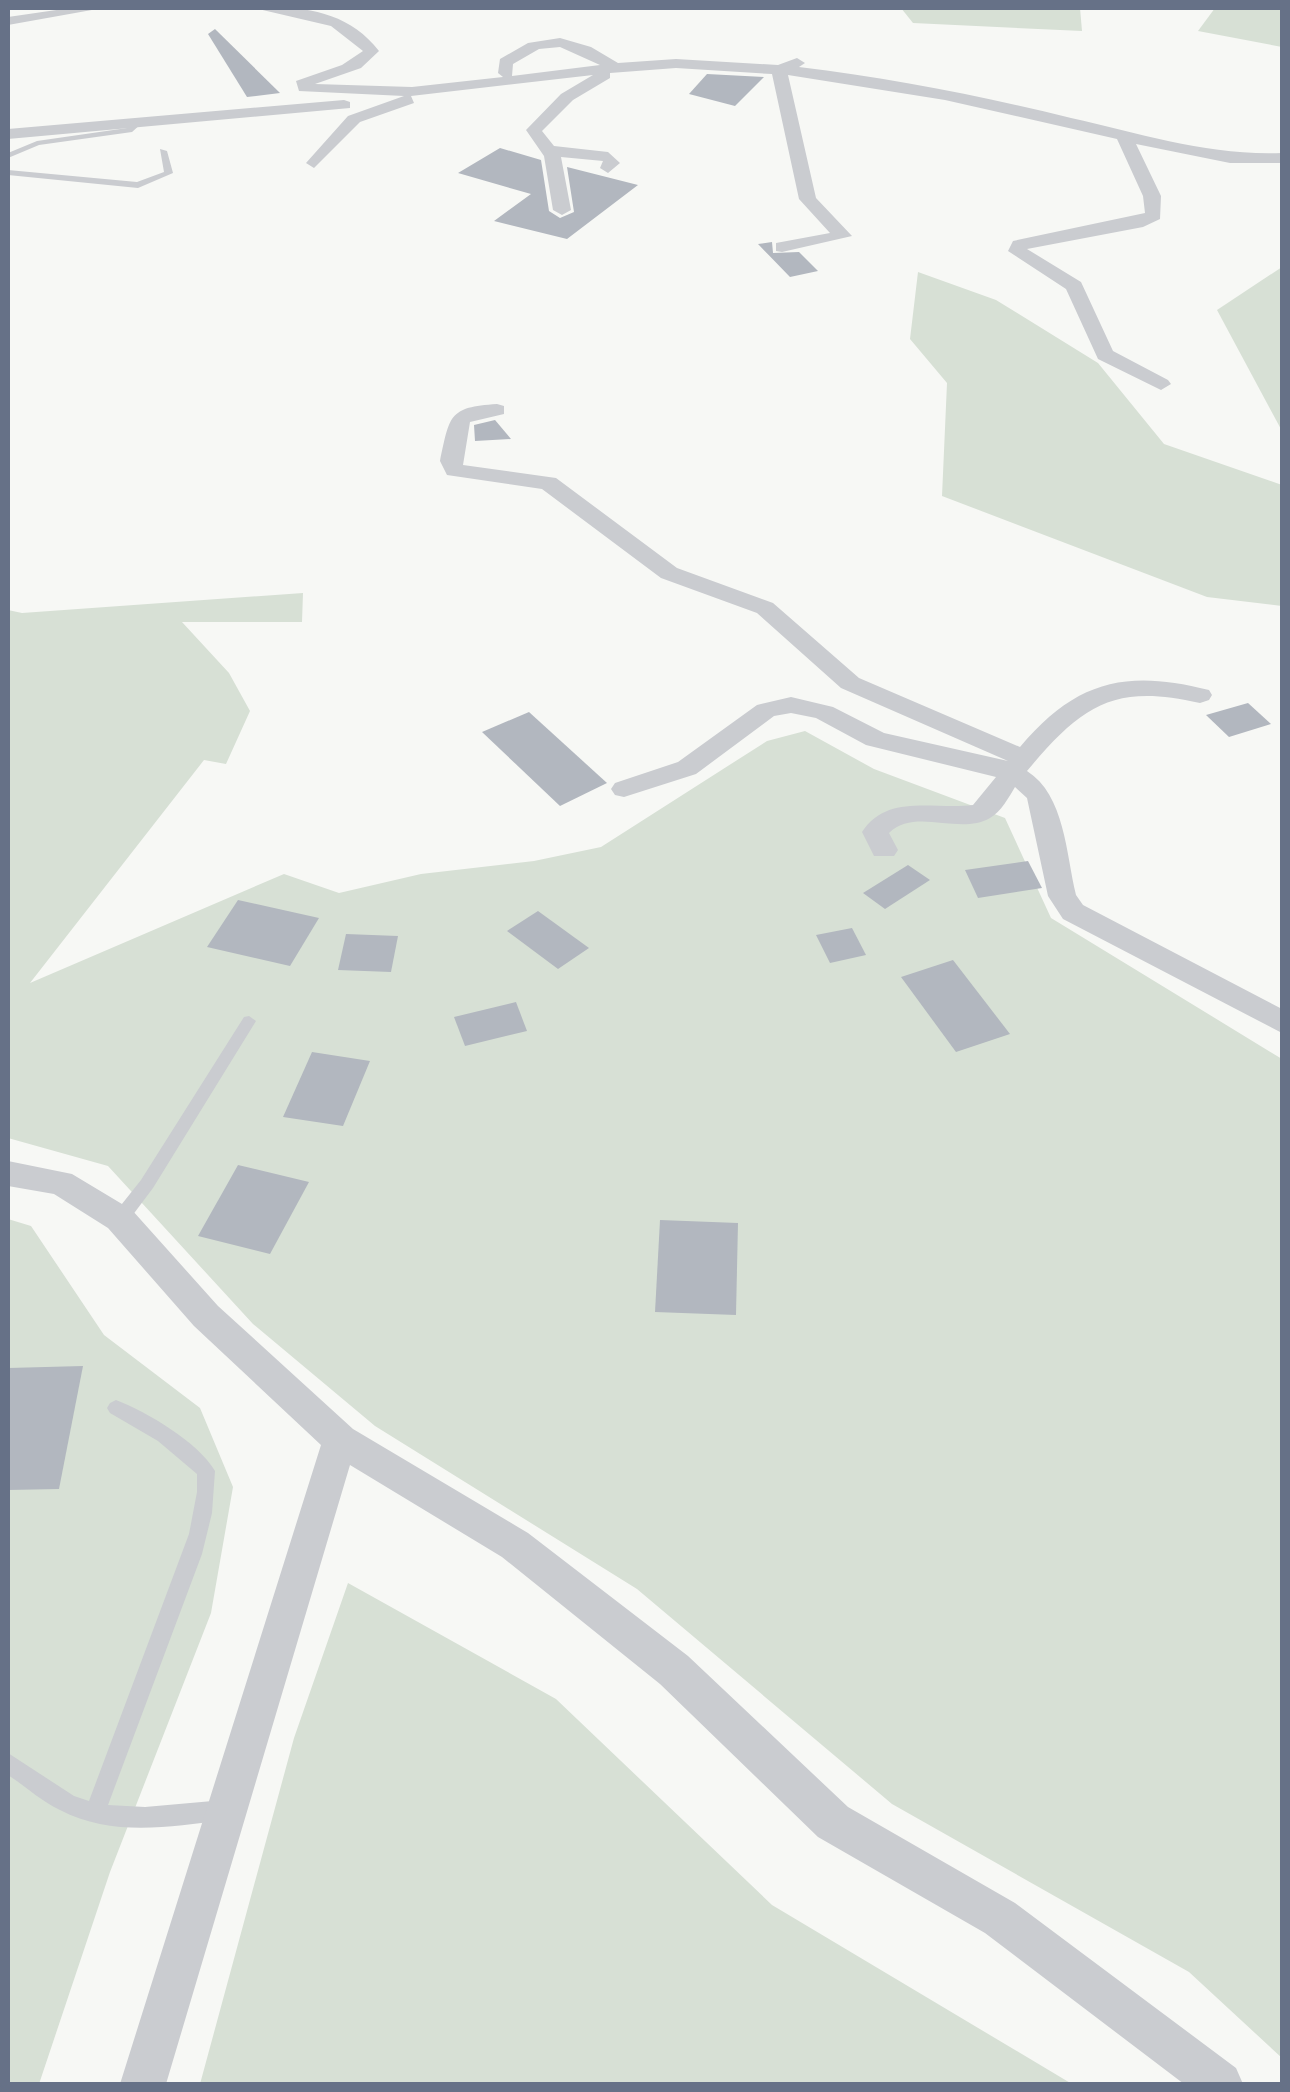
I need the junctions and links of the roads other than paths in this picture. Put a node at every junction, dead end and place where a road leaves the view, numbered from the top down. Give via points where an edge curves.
1 (96, 8) edge
2 (261, 8) edge
3 (8, 21) edge
4 (819, 54) dead end
5 (895, 66) dead end
6 (614, 67) junction
7 (779, 70) junction
8 (506, 73) dead end
9 (884, 82) junction
10 (490, 84) junction
11 (416, 97) junction
12 (138, 123) junction
13 (8, 134) edge
14 (1124, 136) junction
15 (162, 151) dead end
16 (550, 151) junction
17 (8, 156) edge
18 (1282, 158) edge
19 (314, 163) dead end
20 (608, 168) dead end
21 (8, 173) edge
22 (562, 210) dead end
23 (782, 248) dead end
24 (1161, 384) dead end
25 (497, 410) dead end
26 (1200, 695) dead end
27 (1018, 766) junction
28 (624, 789) dead end
29 (884, 850) dead end
30 (249, 1021) dead end
31 (1282, 1022) edge
32 (8, 1174) edge
33 (120, 1219) junction
34 (116, 1408) dead end
35 (340, 1440) junction
36 (8, 1762) edge
37 (228, 1810) junction
38 (95, 1814) junction
39 (142, 2084) edge
40 (1220, 2084) edge

1 - 3 street
2 - 10 street via 334,20 360,35 370,51 360,66 310,80 305,88 398,92
4 - 7 street
5 - 9 street
6 - 7 street
6 - 8 street via 554,40 516,54 505,62
6 - 10 street
6 - 16 street via 540,121 535,138
7 - 9 street
7 - 23 street via 808,199 844,236
9 - 14 street
10 - 11 street
11 - 12 street
11 - 19 street via 354,118
12 - 13 street
12 - 17 lane via 129,130 37,143
14 - 18 street
14 - 24 street via 1152,196 1151,219 1040,238 1016,251 1074,286 1105,354
15 - 21 lane via 170,173 138,185
16 - 20 street via 608,158
16 - 22 street
25 - 27 street via 470,412 460,420 455,470 548,483 669,573 764,608 850,682
26 - 27 street via 1158,683 1097,694 1072,706
27 - 28 street via 875,739 824,712 791,705 766,710 687,768
27 - 29 street via 981,812 882,822 875,832
27 - 31 street via 1040,798 1058,881 1073,912
30 - 33 lane
32 - 33 street via 61,1183
33 - 35 street via 206,1316
34 - 38 lane via 160,1429 190,1456 206,1471 207,1492 189,1562
35 - 37 street
35 - 40 street via 515,1546 674,1670 833,1822 1000,1918
36 - 38 lane
37 - 38 lane via 135,1818
37 - 39 street

